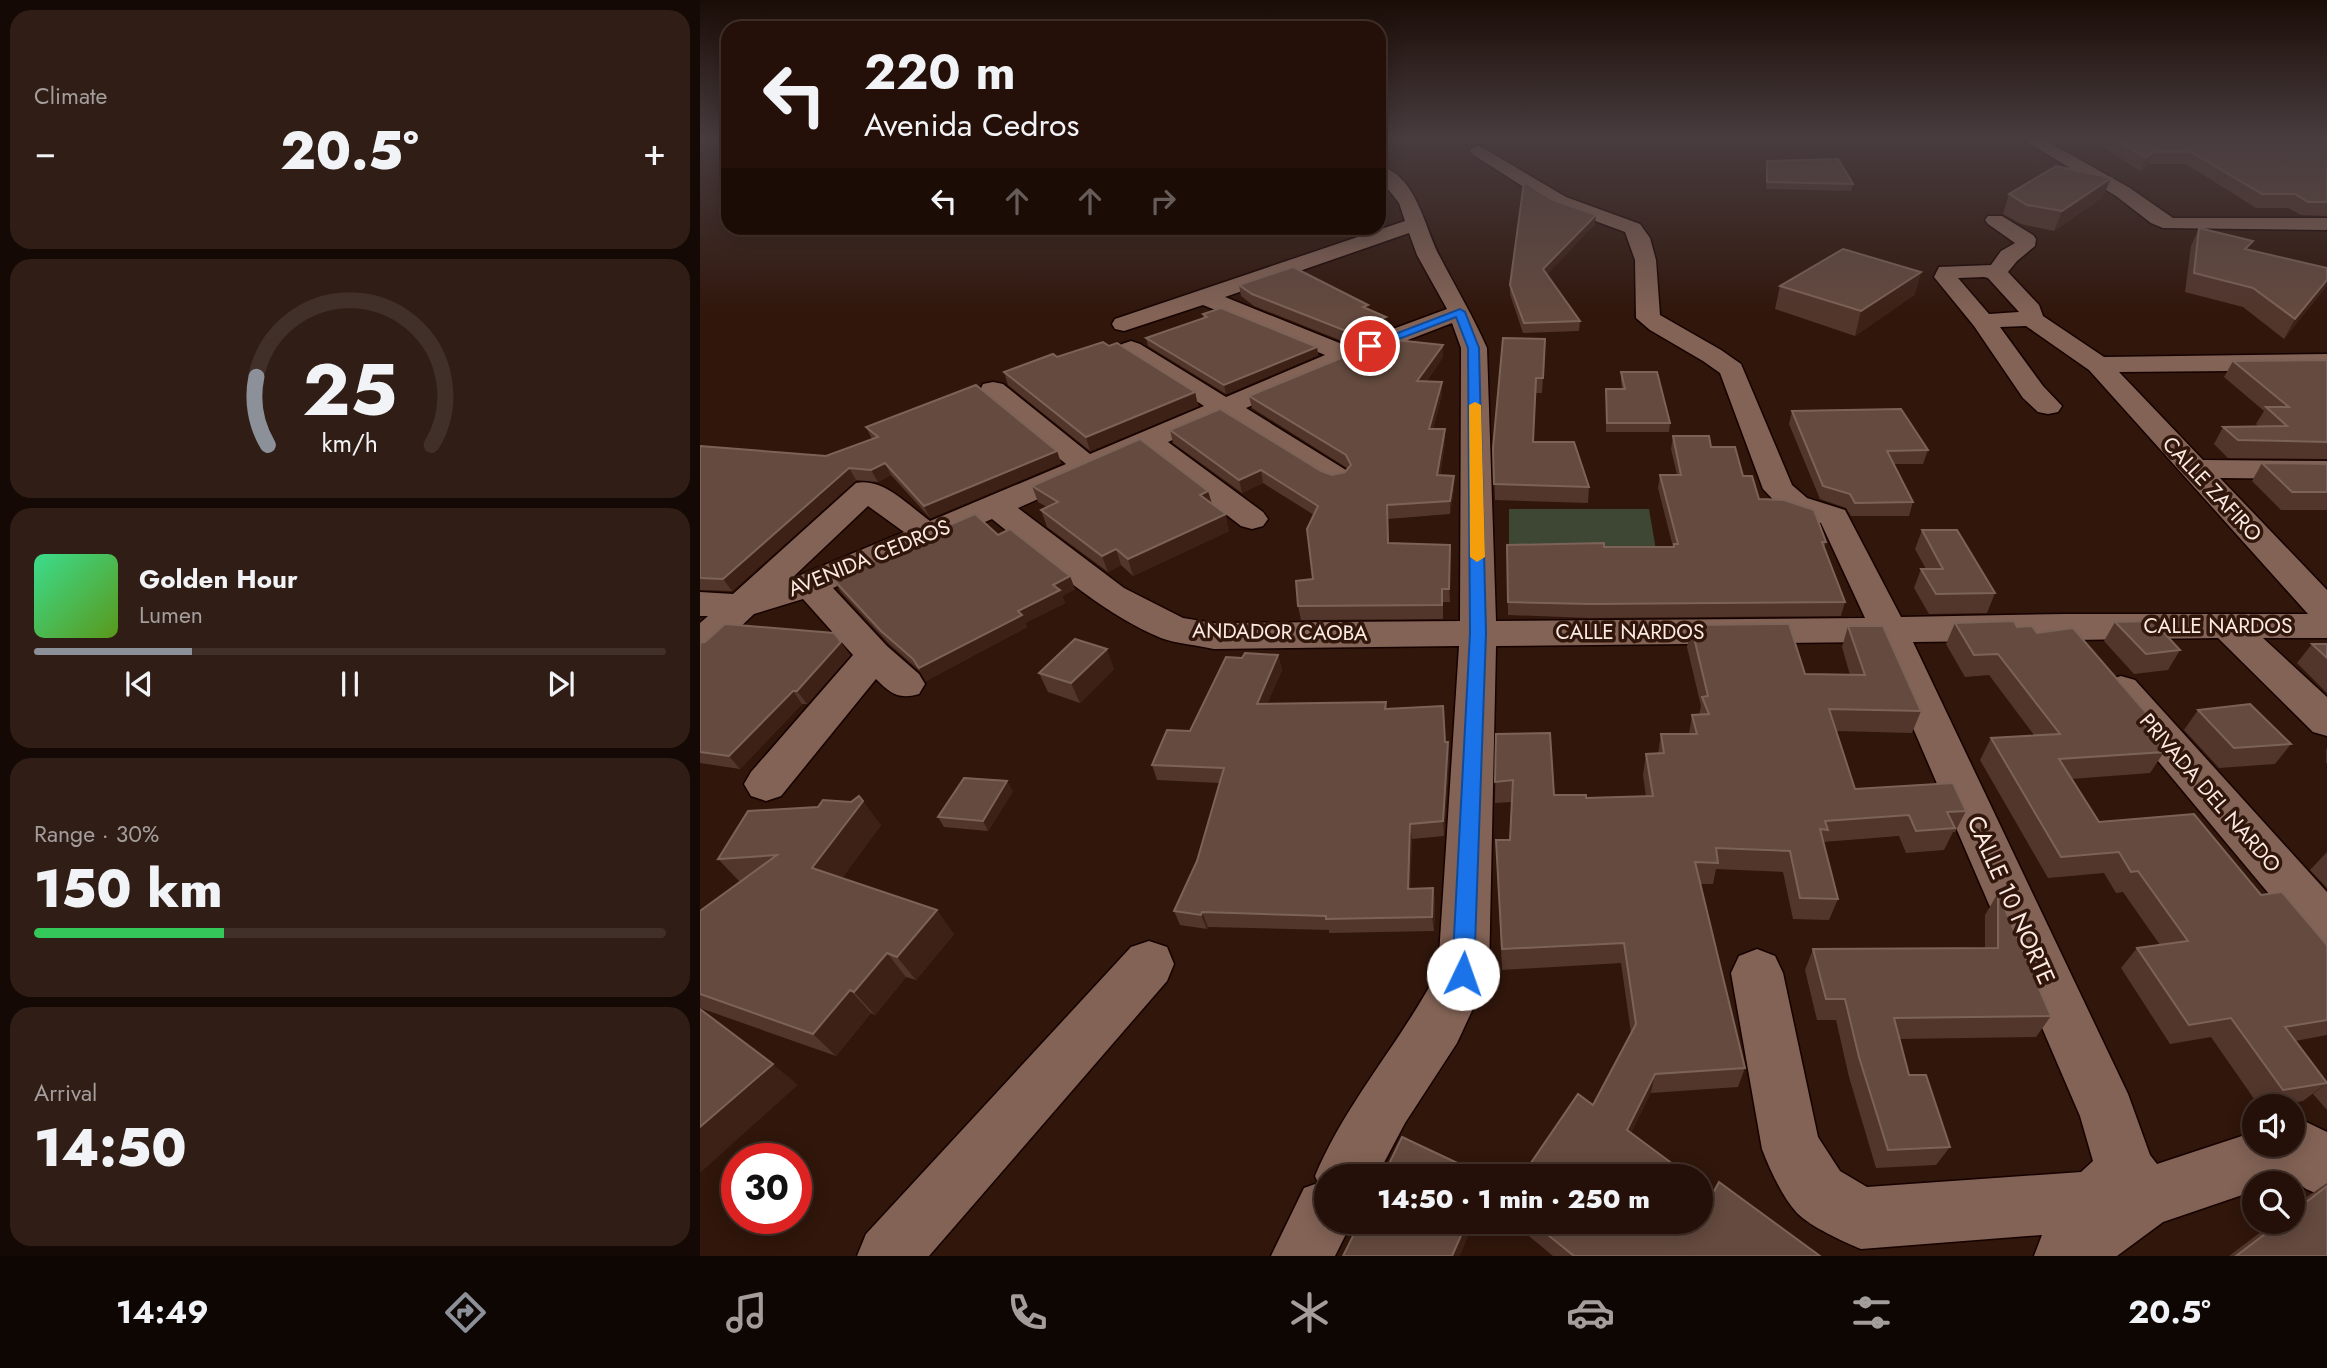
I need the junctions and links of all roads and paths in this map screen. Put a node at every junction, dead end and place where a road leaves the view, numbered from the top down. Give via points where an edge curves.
1 (1405, 198) edge
2 (1554, 198) edge
3 (2130, 198) edge
4 (1995, 220) dead end
5 (1415, 224) junction
6 (2327, 224) edge
7 (1386, 234) edge
8 (1383, 235) edge
9 (1996, 273) junction
10 (1204, 297) junction
11 (1460, 312) junction
12 (2031, 319) junction
13 (1983, 321) junction
14 (1347, 355) junction
15 (2327, 362) edge
16 (2098, 365) junction
17 (993, 390) dead end
18 (1226, 406) junction
19 (2048, 406) dead end
20 (1147, 440) junction
21 (1086, 466) junction
22 (2193, 470) junction
23 (2327, 470) edge
24 (1335, 476) edge
25 (995, 506) junction
26 (1252, 519) dead end
27 (928, 535) junction
28 (810, 585) junction
29 (700, 604) edge
30 (741, 606) junction
31 (2327, 612) edge
32 (2066, 626) junction
33 (2327, 626) edge
34 (2228, 627) junction
35 (1889, 630) junction
36 (1478, 633) junction
37 (700, 643) edge
38 (874, 655) junction
39 (905, 684) dead end
40 (2327, 720) edge
41 (766, 784) dead end
42 (2327, 927) edge
43 (1149, 964) dead end
44 (1757, 973) dead end
45 (2312, 1157) edge
46 (1352, 1164) edge
47 (2136, 1185) junction
48 (1314, 1232) edge
49 (888, 1256) edge
50 (1301, 1256) edge
51 (2065, 1256) edge

1 - 5 street
2 - 35 street, CALLE 10 NORTE via 1633,228 1640,237 1645,252 1648,318 1721,359 1732,370 1778,489 1796,505 1834,517
3 - 6 street via 2170,224
4 - 9 street via 2026,239 2025,246 2009,256
5 - 7 street
5 - 11 street
8 - 10 street
9 - 12 street via 2031,310
9 - 13 street via 1958,271 1945,276
10 - 14 street
10 - 18 street via 1127,337
11 - 14 street, AVENIDA CEDROS
11 - 36 street via 1474,348
12 - 13 street
12 - 16 street, CALLE ZAFIRO
13 - 19 street
14 - 18 street, AVENIDA CEDROS
15 - 16 street
16 - 22 street, CALLE ZAFIRO
17 - 21 street
18 - 20 street, AVENIDA CEDROS
18 - 24 street
20 - 21 street, AVENIDA CEDROS
20 - 26 street
21 - 25 street, AVENIDA CEDROS
22 - 23 street
22 - 31 street, CALLE ZAFIRO
25 - 27 street, AVENIDA CEDROS
25 - 36 street, ANDADOR CAOBA via 1111,596 1174,629 1214,636
27 - 28 street, AVENIDA CEDROS
27 - 30 street via 867,491
28 - 30 street, AVENIDA CEDROS
28 - 38 street
29 - 30 street, AVENIDA CEDROS
30 - 37 street
32 - 34 street, CALLE NARDOS
32 - 35 street, CALLE NARDOS
32 - 42 street, PRIVADA DEL NARDO
33 - 34 street, CALLE NARDOS
34 - 40 street
35 - 36 street, CALLE NARDOS
35 - 47 street, CALLE 10 NORTE
36 - 46 street via 1463,974 1438,1025 1385,1103
38 - 39 street
38 - 41 street
43 - 49 street
44 - 47 street via 1791,1149 1819,1192 1861,1218 2093,1201
45 - 47 street
47 - 51 street
48 - 50 street

